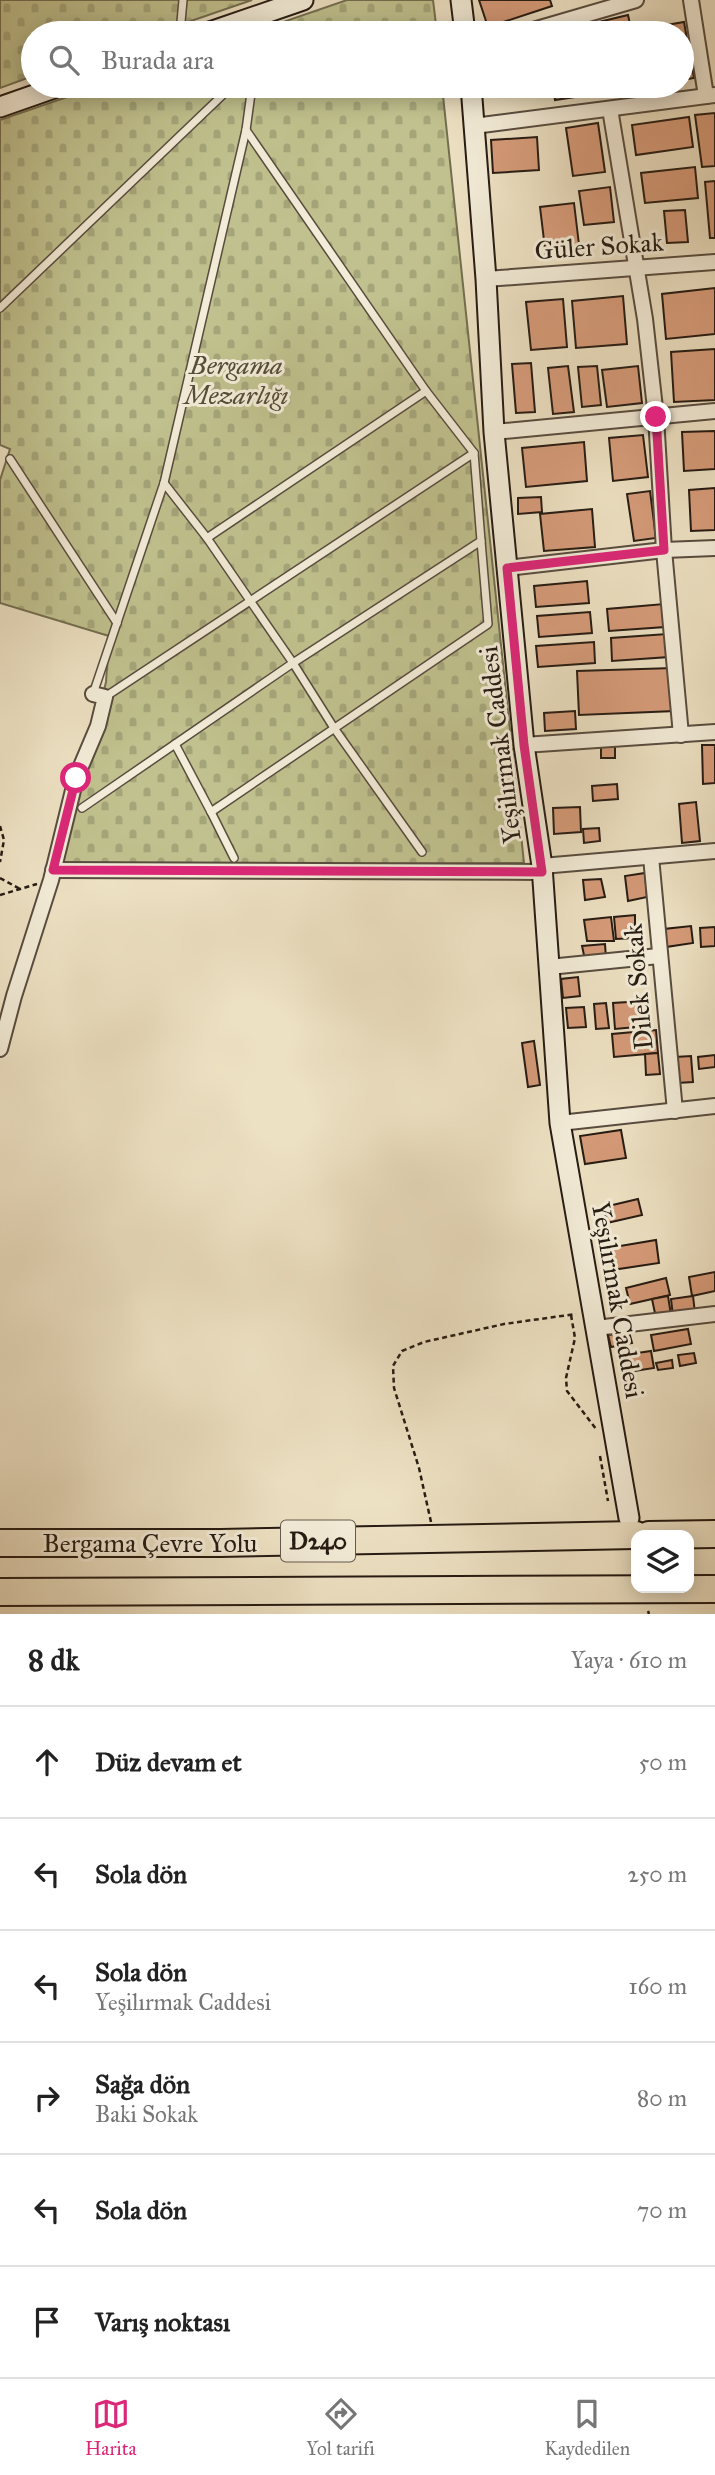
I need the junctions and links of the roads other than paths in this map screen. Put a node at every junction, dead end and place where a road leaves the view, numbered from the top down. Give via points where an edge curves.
1 (183, 0) edge
2 (303, 0) edge
3 (461, 0) edge
4 (636, 0) edge
5 (691, 0) edge
6 (181, 21) edge
7 (262, 21) edge
8 (464, 21) edge
9 (564, 21) edge
10 (710, 96) edge
11 (26, 98) edge
12 (219, 98) edge
13 (250, 98) edge
14 (472, 98) edge
15 (0, 107) edge
16 (610, 109) junction
17 (474, 126) junction
18 (246, 131) junction
19 (715, 262) edge
20 (636, 267) junction
21 (486, 279) junction
22 (0, 308) edge
23 (426, 391) junction
24 (715, 411) edge
25 (656, 417) junction
26 (494, 432) junction
27 (474, 453) junction
28 (10, 459) dead end
29 (164, 483) junction
30 (206, 538) junction
31 (481, 541) junction
32 (715, 548) edge
33 (664, 550) junction
34 (507, 568) junction
35 (250, 603) junction
36 (117, 623) junction
37 (293, 663) junction
38 (99, 695) junction
39 (334, 728) junction
40 (715, 733) edge
41 (681, 735) junction
42 (175, 744) junction
43 (524, 745) junction
44 (82, 808) dead end
45 (211, 812) junction
46 (715, 851) edge
47 (422, 852) dead end
48 (651, 857) junction
49 (233, 858) dead end
50 (542, 869) junction
51 (52, 875) junction
52 (659, 956) junction
53 (549, 967) junction
54 (0, 1049) edge
55 (715, 1106) edge
56 (674, 1111) junction
57 (560, 1123) junction
58 (715, 1314) edge
59 (595, 1320) junction
60 (632, 1527) edge
61 (694, 1534) edge
62 (715, 1534) edge
63 (0, 1543) edge
64 (715, 1590) edge
65 (0, 1592) edge

1 - 6 lane
2 - 7 street
3 - 8 street
4 - 9 street
5 - 10 street
10 - 16 street
11 - 15 street
12 - 22 lane
13 - 18 lane
14 - 17 street, Yeşilırmak Caddesi
16 - 17 street
16 - 20 street
17 - 21 street, Yeşilırmak Caddesi
18 - 23 lane
18 - 29 lane
19 - 20 street, Güler Sokak
20 - 21 street, Güler Sokak
20 - 25 street
21 - 26 street, Yeşilırmak Caddesi
23 - 27 lane
23 - 30 lane
24 - 25 street
25 - 26 street
25 - 33 street
26 - 34 street, Yeşilırmak Caddesi
27 - 31 lane
27 - 35 lane
28 - 36 lane
29 - 30 lane
29 - 36 lane
30 - 35 lane
31 - 37 lane
31 - 39 lane via 488,624
32 - 33 street
33 - 34 street
33 - 41 street
34 - 43 street, Yeşilırmak Caddesi
35 - 37 lane
35 - 38 lane
36 - 38 lane
37 - 39 lane
37 - 42 lane
38 - 51 street via 98,726 76,778
39 - 45 lane
39 - 47 lane
40 - 41 street
41 - 43 street
42 - 44 lane
42 - 45 lane
43 - 50 street, Yeşilırmak Caddesi
45 - 49 lane
46 - 48 street
48 - 50 street
48 - 52 street, Dilek Sokak
50 - 51 street
50 - 53 street, Yeşilırmak Caddesi
51 - 54 street
52 - 53 street
52 - 56 street, Dilek Sokak
53 - 57 street, Yeşilırmak Caddesi
55 - 56 street
56 - 57 street
57 - 59 street, Yeşilırmak Caddesi
58 - 59 street
59 - 60 street, Yeşilırmak Caddesi
60 - 63 highway, Bergama Çevre Yolu / D240 via 207,1543
61 - 62 highway
64 - 65 highway, Bergama Çevre Yolu / D240

